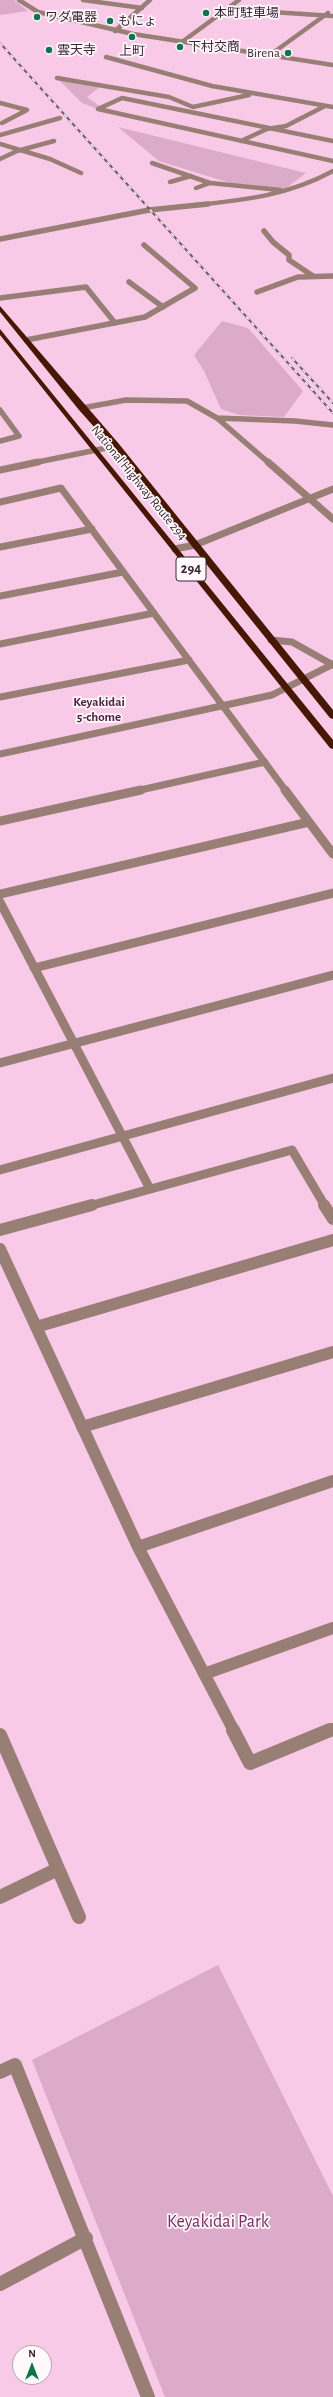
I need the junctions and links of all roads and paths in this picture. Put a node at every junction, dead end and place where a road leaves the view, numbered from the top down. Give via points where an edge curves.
1 (19, 0) edge
2 (83, 0) edge
3 (150, 0) edge
4 (239, 0) edge
5 (142, 8) junction
6 (226, 9) junction
7 (333, 10) edge
8 (325, 15) junction
9 (333, 16) edge
10 (115, 31) junction
11 (182, 42) junction
12 (270, 55) junction
13 (106, 57) dead end
14 (333, 65) edge
15 (57, 78) dead end
16 (255, 94) junction
17 (0, 103) edge
18 (325, 106) junction
19 (333, 108) edge
20 (192, 109) junction
21 (60, 118) dead end
22 (2, 123) dead end
23 (267, 129) junction
24 (0, 135) edge
25 (54, 141) dead end
26 (333, 141) edge
27 (241, 142) junction
28 (0, 144) edge
29 (17, 151) junction
30 (0, 160) edge
31 (333, 161) edge
32 (152, 163) dead end
33 (333, 170) edge
34 (82, 173) dead end
35 (190, 176) junction
36 (170, 182) dead end
37 (210, 183) junction
38 (196, 188) dead end
39 (290, 191) junction
40 (264, 231) dead end
41 (0, 239) edge
42 (144, 245) dead end
43 (313, 276) junction
44 (333, 276) edge
45 (81, 279) dead end
46 (129, 282) dead end
47 (86, 287) junction
48 (257, 292) dead end
49 (0, 298) edge
50 (163, 307) junction
51 (0, 308) edge
52 (115, 323) junction
53 (0, 331) edge
54 (26, 340) junction
55 (82, 408) junction
56 (0, 412) edge
57 (217, 418) junction
58 (333, 425) edge
59 (0, 440) edge
60 (116, 446) junction
61 (95, 450) junction
62 (0, 470) edge
63 (333, 489) edge
64 (309, 499) junction
65 (0, 502) edge
66 (333, 519) edge
67 (92, 529) junction
68 (194, 545) junction
69 (0, 547) edge
70 (175, 549) junction
71 (124, 572) junction
72 (0, 596) edge
73 (154, 613) junction
74 (271, 640) junction
75 (0, 644) edge
76 (189, 660) junction
77 (332, 664) edge
78 (304, 678) junction
79 (287, 688) junction
80 (0, 697) edge
81 (224, 707) junction
82 (333, 716) edge
83 (333, 746) edge
84 (0, 754) edge
85 (265, 762) junction
86 (0, 821) edge
87 (309, 822) junction
88 (333, 854) edge
89 (333, 893) edge
90 (0, 894) edge
91 (0, 902) edge
92 (34, 968) junction
93 (333, 975) edge
94 (73, 1043) junction
95 (0, 1063) edge
96 (333, 1078) edge
97 (122, 1136) junction
98 (0, 1170) edge
99 (150, 1189) junction
100 (333, 1219) edge
101 (0, 1230) edge
102 (333, 1240) edge
103 (0, 1248) edge
104 (36, 1327) junction
105 (333, 1352) edge
106 (82, 1427) junction
107 (333, 1481) edge
108 (138, 1547) junction
109 (333, 1628) edge
110 (204, 1674) junction
111 (333, 1729) edge
112 (0, 1736) edge
113 (58, 1869) junction
114 (0, 1897) edge
115 (79, 1917) dead end
116 (0, 2072) edge
117 (86, 2238) junction
118 (0, 2284) edge
119 (148, 2397) edge

1 - 10 street via 38,12
2 - 5 street
3 - 5 street
4 - 6 street
5 - 10 street
6 - 8 street
6 - 11 street
7 - 8 street
8 - 9 street
8 - 12 street
10 - 11 street
11 - 12 street
12 - 14 street
13 - 16 street via 212,86
15 - 20 street via 169,97
16 - 18 street
16 - 20 street
17 - 22 street via 27,110
18 - 19 street
18 - 23 street via 286,126
20 - 23 street
20 - 27 street via 122,98 98,109
21 - 24 street
23 - 26 street
23 - 27 street
25 - 29 street
27 - 31 street
28 - 29 street
29 - 30 street
29 - 34 street via 50,159
32 - 35 street
33 - 39 street via 317,181
35 - 36 street
35 - 37 street
37 - 38 street
37 - 39 street
39 - 41 street via 256,198 150,210
40 - 43 street via 273,242 289,254 289,260
42 - 50 street via 195,288
43 - 44 street
43 - 48 street via 298,277
45 - 47 street
46 - 50 street
47 - 49 street
47 - 52 street
50 - 52 street via 145,317
51 - 54 highway, National Highway Route 294 / 294
52 - 54 street
53 - 61 highway, National Highway Route 294 / 294
54 - 55 highway, National Highway Route 294 / 294
55 - 57 street via 126,400 168,399 187,402
55 - 60 highway, National Highway Route 294 / 294
56 - 59 street via 19,436
57 - 58 street
57 - 64 street
60 - 61 street
60 - 68 highway, National Highway Route 294 / 294
61 - 62 street
61 - 70 highway, National Highway Route 294 / 294
63 - 64 street
64 - 66 street
64 - 68 street
65 - 67 street via 61,488
67 - 69 street
67 - 71 street
68 - 70 street
68 - 74 highway, National Highway Route 294 / 294
70 - 79 highway, National Highway Route 294 / 294
71 - 72 street
71 - 73 street
73 - 75 street
73 - 76 street
74 - 77 street via 292,642
74 - 78 highway, National Highway Route 294 / 294
76 - 80 street
76 - 81 street
77 - 78 street
78 - 79 street
78 - 82 highway, National Highway Route 294 / 294
79 - 81 street via 272,695
79 - 83 highway, National Highway Route 294 / 294
81 - 84 street
81 - 85 street
85 - 86 street
85 - 87 street
87 - 88 street
87 - 90 street
89 - 92 street
91 - 92 street
92 - 94 street
93 - 94 street
94 - 95 street
94 - 97 street
96 - 97 street
97 - 98 street
97 - 99 street
99 - 100 street via 292,1150
99 - 101 street
102 - 104 street
103 - 104 street
104 - 106 street
105 - 106 street
106 - 108 street
107 - 108 street
108 - 110 street
109 - 110 street
110 - 111 street via 250,1763
112 - 113 street
113 - 114 street
113 - 115 street
116 - 117 street via 15,2065
117 - 118 street
117 - 119 street

